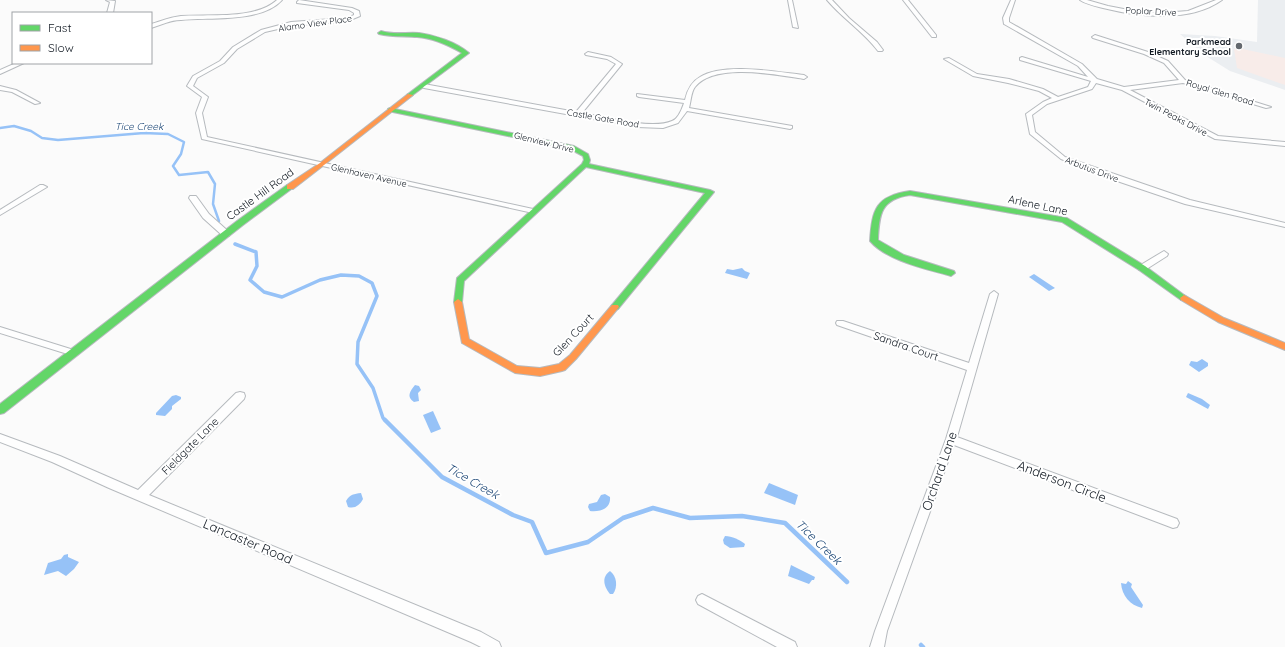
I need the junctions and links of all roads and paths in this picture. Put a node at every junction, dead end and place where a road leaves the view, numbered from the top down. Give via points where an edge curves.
1 (108, 0) edge
2 (280, 0) edge
3 (303, 0) edge
4 (790, 0) edge
5 (829, 0) edge
6 (905, 0) edge
7 (1013, 0) edge
8 (1082, 0) edge
9 (1220, 0) edge
10 (110, 12) edge
11 (152, 26) edge
12 (796, 27) dead end
13 (381, 33) dead end
14 (934, 36) dead end
15 (1095, 37) dead end
16 (880, 50) dead end
17 (588, 54) dead end
18 (1022, 59) dead end
19 (947, 60) dead end
20 (19, 64) edge
21 (0, 72) edge
22 (804, 77) dead end
23 (1095, 80) junction
24 (1183, 81) junction
25 (424, 86) junction
26 (0, 88) edge
27 (1124, 89) junction
28 (639, 94) dead end
29 (1058, 99) junction
30 (687, 102) junction
31 (37, 103) dead end
32 (1268, 107) dead end
33 (685, 109) junction
34 (390, 110) junction
35 (578, 114) junction
36 (790, 127) dead end
37 (204, 138) joint
38 (1285, 144) edge
39 (322, 164) junction
40 (585, 165) junction
41 (43, 187) dead end
42 (710, 192) joint
43 (193, 198) dead end
44 (533, 211) junction
45 (0, 213) edge
46 (1285, 225) edge
47 (226, 234) junction
48 (1164, 254) dead end
49 (1142, 268) junction
50 (951, 273) dead end
51 (994, 294) dead end
52 (840, 323) dead end
53 (0, 330) edge
54 (1285, 347) edge
55 (74, 353) junction
56 (971, 368) junction
57 (240, 396) dead end
58 (0, 410) edge
59 (0, 438) edge
60 (951, 439) junction
61 (140, 496) junction
62 (1174, 523) dead end
63 (702, 600) dead end
64 (494, 647) edge
65 (790, 647) edge
66 (877, 647) edge

1 - 10 street via 114,1
2 - 11 street via 262,11 243,15 180,18
3 - 37 street, Alamo View Place via 300,2 350,8 357,12 357,16 291,24 263,31 236,48 222,62 195,77 190,86 205,97 200,113
4 - 12 street
5 - 16 street
6 - 14 street
7 - 23 street via 1006,23 1080,65
8 - 9 street, Poplar Drive via 1117,9 1162,14 1190,12
13 - 25 street, Castle Hill Road via 391,36 422,35 450,44 466,53
15 - 24 street via 1166,62
17 - 35 street via 619,64
18 - 23 street, Twin Peaks Drive
19 - 29 street via 975,75 1041,90
20 - 21 street
22 - 30 street, Castle Gate Road via 726,71 711,73 692,86
23 - 27 street, Twin Peaks Drive
23 - 29 street, Arbutus Drive via 1090,88
24 - 27 street, Royal Glen Road
24 - 32 street, Royal Glen Road
25 - 34 street, Castle Hill Road
25 - 35 street, Castle Gate Road
26 - 31 street via 14,91
27 - 38 street, Twin Peaks Drive via 1217,138
28 - 30 street
29 - 46 street, Arbutus Drive via 1045,103 1029,114 1032,133 1063,158 1188,202
30 - 33 street, Castle Gate Road
33 - 35 street, Castle Gate Road via 676,122 663,126 637,125
33 - 36 street
34 - 39 street, Castle Hill Road
34 - 40 street, Glenview Drive via 572,147 586,155
37 - 39 street, Glenhaven Avenue
39 - 44 street, Glenhaven Avenue
39 - 47 street, Castle Hill Road
40 - 42 street, Glenview Drive
40 - 44 street, Glen Court
41 - 45 street
42 - 44 street, Glen Court via 573,357 562,367 540,372 515,369 465,341 458,301 460,280
43 - 47 street via 206,216
47 - 55 street, Castle Hill Road
48 - 49 street
49 - 50 street, Arlene Lane via 1064,220 910,193 891,195 881,203 874,222 874,241 897,256
49 - 54 street, Arlene Lane via 1175,293 1221,320
51 - 56 street, Orchard Lane
52 - 56 street, Sandra Court
53 - 55 street
55 - 58 street, Castle Hill Road
56 - 60 street, Orchard Lane
57 - 61 street, Fieldgate Lane
59 - 61 street, Lancaster Road via 56,459
60 - 62 street, Anderson Circle
60 - 66 street, Orchard Lane
61 - 64 street, Lancaster Road via 476,637
63 - 65 street

